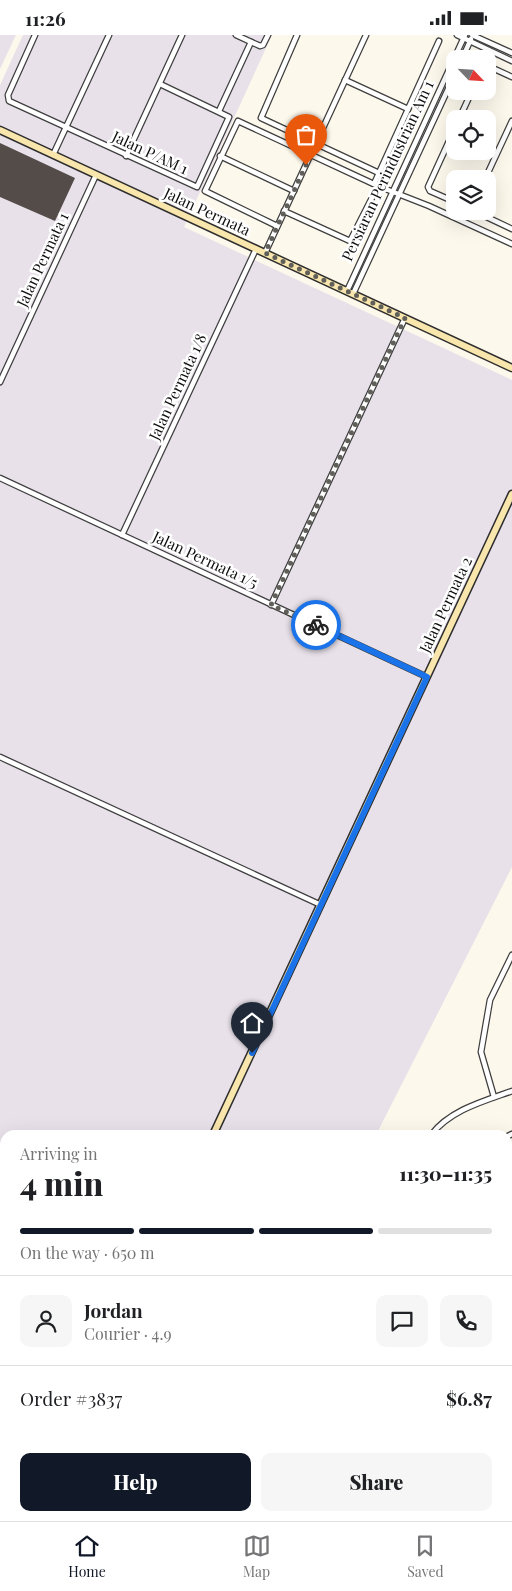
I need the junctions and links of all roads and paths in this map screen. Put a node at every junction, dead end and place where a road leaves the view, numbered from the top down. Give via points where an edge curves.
1 (35, 35) edge
2 (109, 35) edge
3 (182, 35) edge
4 (236, 35) edge
5 (268, 35) edge
6 (298, 35) edge
7 (366, 35) edge
8 (457, 35) edge
9 (474, 36) edge
10 (464, 37) edge
11 (439, 41) dead end
12 (470, 41) junction
13 (251, 42) junction
14 (466, 50) edge
15 (512, 53) edge
16 (512, 61) edge
17 (496, 70) edge
18 (512, 77) edge
19 (345, 80) junction
20 (160, 84) junction
21 (446, 93) edge
22 (408, 109) junction
23 (219, 111) junction
24 (512, 121) edge
25 (66, 128) junction
26 (0, 130) edge
27 (316, 144) junction
28 (446, 147) edge
29 (311, 154) junction
30 (53, 155) junction
31 (126, 156) junction
32 (220, 156) junction
33 (489, 170) edge
34 (379, 173) junction
35 (96, 175) junction
36 (376, 185) junction
37 (294, 191) junction
38 (393, 191) junction
39 (400, 194) junction
40 (446, 198) edge
41 (284, 211) junction
42 (493, 220) edge
43 (277, 226) junction
44 (512, 229) edge
45 (512, 244) edge
46 (256, 249) junction
47 (265, 253) junction
48 (350, 293) junction
49 (405, 318) junction
50 (512, 367) edge
51 (0, 382) edge
52 (0, 478) edge
53 (512, 494) edge
54 (122, 535) junction
55 (271, 605) junction
56 (427, 677) junction
57 (0, 757) edge
58 (321, 905) junction
59 (512, 955) edge
60 (512, 1091) edge
61 (494, 1097) junction
62 (215, 1130) edge
63 (436, 1130) edge

1 - 25 street, Jalan P/AM 1 via 8,99
2 - 25 street
3 - 20 street
4 - 13 street
5 - 13 street via 262,45
6 - 27 street via 261,116 263,120
7 - 19 street
8 - 10 street
9 - 12 street
9 - 15 street
10 - 12 street
10 - 38 street, Persiaran Perindustrian Am 1
11 - 22 street
12 - 14 street
12 - 16 street
13 - 23 street
17 - 18 street
19 - 22 street
19 - 27 street
20 - 23 street
20 - 31 street
21 - 39 street, Persiaran Perindustrian Am 1
22 - 34 street
23 - 31 street, Jalan P/AM 1 via 228,116 229,121 197,187
24 - 33 street
25 - 30 street
25 - 31 street, Jalan P/AM 1
26 - 30 street, Jalan Permata
27 - 29 street
27 - 34 street
28 - 40 street via 428,185 429,190
29 - 32 street via 239,121 235,123
29 - 36 street
29 - 37 street
30 - 35 street, Jalan Permata
32 - 37 street
32 - 43 street via 205,191
34 - 36 street
35 - 46 street, Jalan Permata
35 - 51 street, Jalan Permata 1
36 - 38 street
36 - 41 street via 353,239 349,241
37 - 41 street
38 - 39 street
38 - 48 street, Persiaran Perindustrian Am 1
39 - 45 street
39 - 48 street, Persiaran Perindustrian Am 1
41 - 43 street
42 - 44 street
43 - 47 street
46 - 47 street, Jalan Permata
46 - 54 street, Jalan Permata 1/8
47 - 48 street, Jalan Permata
48 - 49 street, Jalan Permata
49 - 50 street, Jalan Permata
49 - 55 street
52 - 54 street, Jalan Permata 1/5
53 - 56 street, Jalan Permata 2
54 - 55 street, Jalan Permata 1/5
55 - 56 street, Jalan Permata 1/5
56 - 58 street, Jalan Permata 2
57 - 58 street
58 - 62 street, Jalan Permata 2
59 - 61 street via 490,1000 481,1052
60 - 61 street
61 - 63 street via 463,1109

